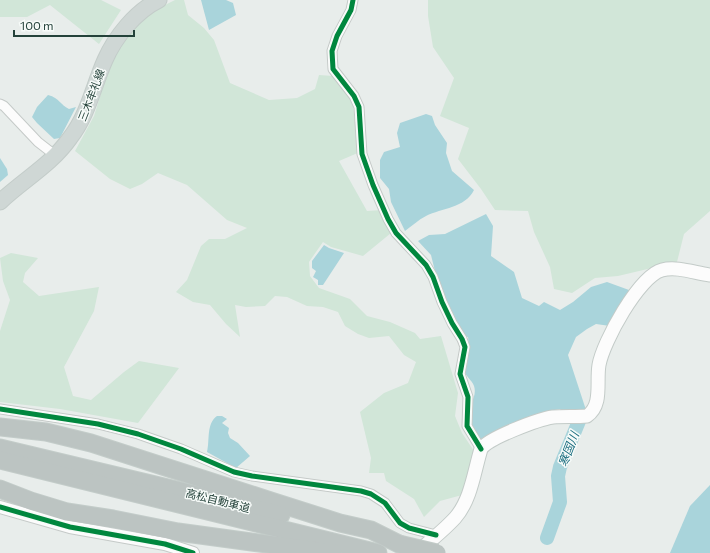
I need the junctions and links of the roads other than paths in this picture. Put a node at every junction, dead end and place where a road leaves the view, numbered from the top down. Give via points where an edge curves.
1 (159, 0) edge
2 (353, 0) edge
3 (0, 104) edge
4 (56, 156) junction
5 (0, 202) edge
6 (710, 276) edge
7 (0, 409) edge
8 (0, 427) edge
9 (0, 448) edge
10 (481, 449) junction
11 (0, 460) edge
12 (51, 466) junction
13 (0, 489) edge
14 (0, 507) edge
15 (436, 535) junction
16 (399, 544) junction
17 (193, 553) edge
18 (333, 553) edge
19 (378, 553) edge
20 (416, 553) edge
21 (437, 553) edge

1 - 4 main road, 三木牟礼線 via 140,13 116,41 106,59 80,124
2 - 10 street via 332,51 333,69 354,96 359,107 362,154 388,219 396,233 426,265 462,339 465,347 460,374 468,397 467,426
3 - 4 street
4 - 5 main road, 三木牟礼線
6 - 10 main road via 671,269 660,271 641,286 614,328 602,353 597,403 592,413 587,416 553,417 538,421 502,435
7 - 15 street via 98,424 138,434 234,472 361,491 371,494 385,504 400,523
8 - 16 highway via 46,432 91,443 271,502 371,530
9 - 12 highway, 高松自動車道
10 - 15 main road via 461,508
11 - 12 highway, 高松自動車道
12 - 16 highway, 高松自動車道
12 - 19 highway, 高松自動車道
13 - 18 highway via 67,512 178,532
14 - 17 street via 70,527 165,544
15 - 20 main road
16 - 21 highway, 高松自動車道, bridge

